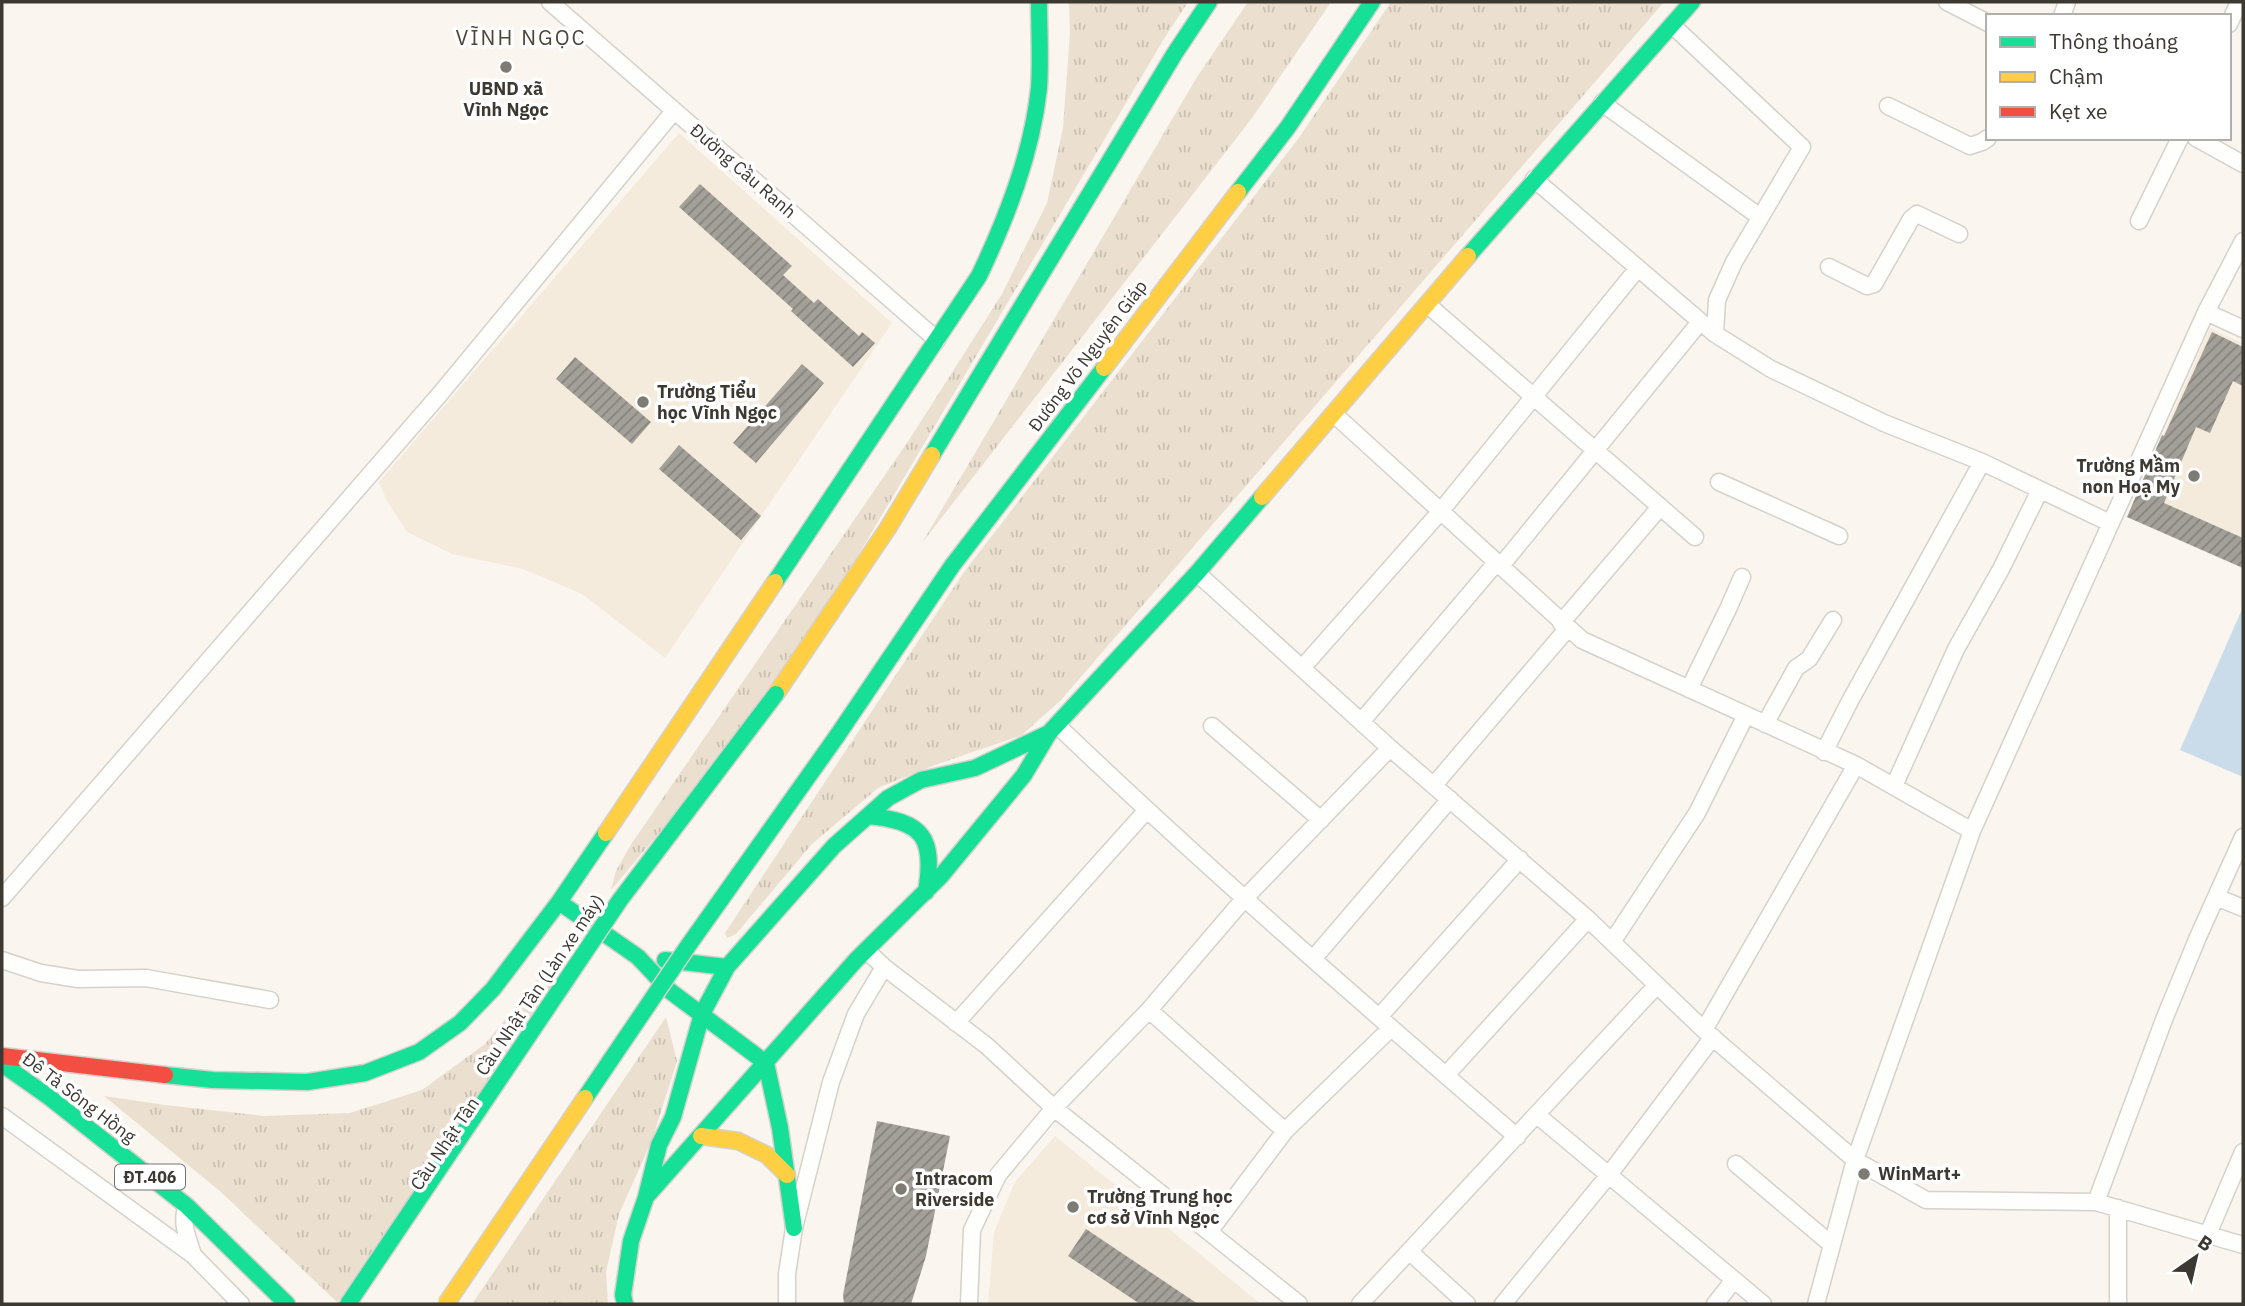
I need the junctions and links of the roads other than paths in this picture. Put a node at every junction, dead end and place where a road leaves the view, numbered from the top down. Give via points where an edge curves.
1 (550, 2) edge
2 (1039, 2) edge
3 (1209, 2) edge
4 (1372, 2) edge
5 (1692, 2) edge
6 (1947, 2) edge
7 (2239, 2) edge
8 (2231, 20) edge
9 (1986, 22) edge
10 (1672, 25) junction
11 (1602, 103) junction
12 (1888, 106) dead end
13 (674, 111) junction
14 (1986, 139) edge
15 (2178, 140) edge
16 (2200, 140) edge
17 (2243, 164) edge
18 (1534, 179) junction
19 (1760, 218) junction
20 (2139, 222) dead end
21 (1959, 234) dead end
22 (2243, 241) edge
23 (1829, 267) dead end
24 (1638, 268) junction
25 (1427, 305) junction
26 (2206, 312) junction
27 (1700, 322) junction
28 (2243, 329) edge
29 (1715, 334) junction
30 (937, 340) junction
31 (1534, 397) junction
32 (1335, 414) junction
33 (1594, 449) junction
34 (1982, 462) junction
35 (1719, 482) dead end
36 (2040, 490) junction
37 (1660, 507) junction
38 (1440, 512) junction
39 (2110, 523) junction
40 (1839, 536) dead end
41 (1695, 537) dead end
42 (1498, 565) junction
43 (1197, 573) junction
44 (1742, 577) dead end
45 (1833, 620) dead end
46 (1565, 625) junction
47 (1302, 668) junction
48 (1689, 689) junction
49 (776, 694) junction
50 (1746, 715) junction
51 (1361, 722) junction
52 (1765, 724) junction
53 (1212, 726) dead end
54 (1053, 729) junction
55 (837, 736) junction
56 (1390, 748) junction
57 (1824, 752) junction
58 (1856, 765) junction
59 (1434, 785) junction
60 (1894, 786) junction
61 (1450, 799) junction
62 (1146, 811) junction
63 (868, 816) junction
64 (1321, 820) junction
65 (1972, 831) junction
66 (2243, 837) edge
67 (1520, 859) junction
68 (926, 892) junction
69 (2216, 897) junction
70 (2, 898) edge
71 (1244, 899) junction
72 (559, 902) junction
73 (2243, 908) edge
74 (1588, 919) junction
75 (1612, 942) junction
76 (866, 950) junction
77 (638, 957) junction
78 (1313, 959) junction
79 (2, 960) edge
80 (727, 967) junction
81 (884, 967) junction
82 (1657, 985) junction
83 (270, 1000) dead end
84 (1149, 1010) junction
85 (702, 1014) junction
86 (1385, 1022) junction
87 (956, 1023) junction
88 (1709, 1033) junction
89 (2, 1056) edge
90 (766, 1063) junction
91 (2, 1064) edge
92 (1446, 1075) junction
93 (1054, 1108) junction
94 (1537, 1115) junction
95 (2, 1116) edge
96 (1285, 1131) junction
97 (701, 1136) junction
98 (1517, 1136) junction
99 (2243, 1152) edge
100 (1855, 1160) junction
101 (1736, 1164) dead end
102 (788, 1175) junction
103 (1608, 1175) junction
104 (646, 1197) junction
105 (2096, 1202) junction
106 (187, 1206) junction
107 (2119, 1208) junction
108 (794, 1228) junction
109 (1209, 1232) junction
110 (2208, 1234) junction
111 (1832, 1245) junction
112 (2243, 1245) edge
113 (1410, 1252) junction
114 (193, 1255) junction
115 (1734, 1280) junction
116 (242, 1304) edge
117 (287, 1304) edge
118 (348, 1304) edge
119 (360, 1304) edge
120 (446, 1304) edge
121 (459, 1304) edge
122 (625, 1304) edge
123 (787, 1304) edge
124 (969, 1304) edge
125 (1299, 1304) edge
126 (1360, 1304) edge
127 (1467, 1304) edge
128 (1503, 1304) edge
129 (1715, 1304) edge
130 (1763, 1304) edge
131 (1816, 1304) edge
132 (2118, 1304) edge

1 - 13 street, Đường Cầu Ranh
2 - 30 main road via 1039,86 1019,177 979,276
3 - 49 main road via 888,528
4 - 55 main road, Đường Võ Nguyên Giáp via 1288,127 952,566
5 - 10 main road
6 - 9 street
7 - 8 street
10 - 11 main road
10 - 19 street via 1802,147
11 - 18 main road
11 - 19 street
12 - 14 street via 1970,146
13 - 30 street, Đường Cầu Ranh
13 - 70 street via 440,394
15 - 20 street
16 - 17 street
18 - 24 street
18 - 25 main road
19 - 29 street via 1717,300
21 - 23 street via 1917,214 1874,284 1867,286
22 - 26 street
24 - 27 street
24 - 31 street
25 - 31 street
25 - 32 main road
26 - 28 street
26 - 39 street
27 - 29 street
27 - 33 street
29 - 34 street via 1771,369
30 - 72 main road
31 - 33 street
31 - 38 street
32 - 38 street
32 - 43 main road
33 - 37 street
33 - 42 street
34 - 36 street
34 - 57 street
35 - 40 street
36 - 39 street
36 - 60 street via 1956,649
37 - 41 street
37 - 46 street
38 - 42 street
38 - 47 street
39 - 65 street
42 - 46 street
42 - 51 street
43 - 47 street
43 - 54 main road
44 - 48 street
45 - 52 street via 1809,659 1796,668
46 - 48 street via 1582,640
46 - 59 street
47 - 51 street
48 - 50 street
49 - 118 main road, Cầu Nhật Tân (Làn xe máy), bridge via 621,901
49 - 119 main road, Cầu Nhật Tân, bridge
50 - 52 street
50 - 75 street via 1697,813
51 - 56 street
52 - 57 street
53 - 64 street
54 - 62 street
54 - 63 main road via 975,768 921,780 888,798
54 - 68 main road via 1018,783
55 - 120 main road, bridge via 688,946
55 - 121 main road, bridge
56 - 59 street
56 - 64 street
57 - 58 street
58 - 60 street
58 - 88 street
59 - 61 street
60 - 65 street
61 - 67 street
61 - 78 street
62 - 71 street
62 - 87 street
63 - 68 main road via 901,820 918,832 930,848
63 - 80 main road via 834,846
64 - 71 street
65 - 100 street
66 - 69 street
67 - 74 street
67 - 86 street
68 - 76 main road
69 - 73 street
69 - 105 street via 2165,1017
71 - 78 street
71 - 84 street
72 - 77 main road
72 - 89 main road via 500,981 460,1023 419,1052 365,1073 307,1083 213,1080
74 - 75 street
74 - 92 street
75 - 82 street
76 - 81 street
76 - 90 main road
77 - 80 main road
77 - 85 main road via 670,991
78 - 86 street
79 - 83 street via 78,979 146,978
80 - 85 main road
81 - 87 street
81 - 108 street via 856,1014 831,1082
82 - 88 street
82 - 94 street
84 - 93 street
84 - 96 street
85 - 90 main road
85 - 104 main road
86 - 92 street
86 - 96 street
87 - 93 street
88 - 100 street
88 - 103 street
90 - 97 main road
90 - 102 main road
91 - 106 main road, Đê Tả Sông Hồng / ĐT.406
92 - 98 street
93 - 109 street
93 - 124 street via 998,1175 982,1206 972,1230
94 - 98 street
94 - 103 street
95 - 114 street
96 - 109 street
97 - 102 main road via 738,1141 767,1155
97 - 104 main road
98 - 113 street
99 - 110 street
100 - 105 street via 1926,1200
100 - 111 street
101 - 111 street
102 - 108 main road
103 - 115 street
103 - 128 street
104 - 122 main road via 631,1241
105 - 107 street
106 - 114 street via 183,1215
106 - 117 main road, Đê Tả Sông Hồng / ĐT.406
107 - 110 street
107 - 132 street
108 - 123 street
109 - 125 street
110 - 112 street
111 - 131 street
113 - 126 street
113 - 127 street
114 - 116 street
115 - 129 street
115 - 130 street

